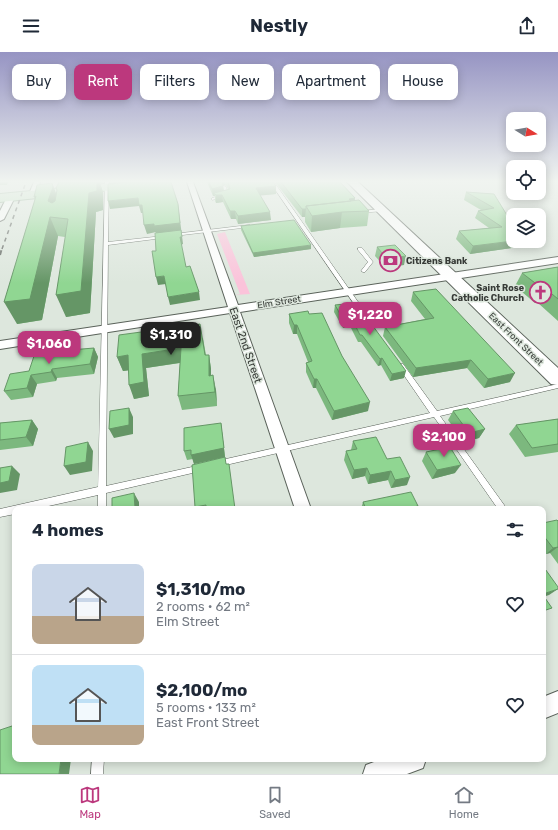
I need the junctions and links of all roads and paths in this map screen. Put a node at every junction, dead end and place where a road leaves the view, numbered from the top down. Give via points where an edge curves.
1 (107, 216) edge
2 (202, 216) edge
3 (294, 216) edge
4 (388, 216) edge
5 (306, 219) edge
6 (297, 220) junction
7 (257, 225) edge
8 (207, 231) junction
9 (106, 244) junction
10 (360, 249) dead end
11 (558, 260) edge
12 (363, 271) dead end
13 (451, 276) junction
14 (347, 292) junction
15 (234, 309) junction
16 (365, 317) edge
17 (105, 329) junction
18 (0, 345) edge
19 (398, 362) edge
20 (558, 379) edge
21 (558, 386) edge
22 (436, 414) junction
23 (282, 449) junction
24 (103, 490) junction
25 (30, 506) edge
26 (102, 506) edge
27 (302, 506) edge
28 (501, 506) edge
29 (12, 510) edge
30 (0, 513) edge
31 (558, 702) edge
32 (546, 707) edge
33 (98, 762) edge
34 (406, 762) edge
35 (388, 769) edge
36 (97, 774) edge

1 - 9 lane
2 - 8 street, East 2nd Street
3 - 6 lane
4 - 13 main road, East Front Street
5 - 6 lane
6 - 14 lane
7 - 8 lane
8 - 9 lane
8 - 15 street, East 2nd Street
9 - 17 lane
10 - 12 lane via 370,262
11 - 13 street, Elm Street
13 - 14 street, Elm Street
13 - 20 main road, East Front Street
14 - 15 street, Elm Street
14 - 16 lane
15 - 17 street, Elm Street
15 - 23 street, East 2nd Street
17 - 18 street, Elm Street
17 - 24 lane
19 - 22 lane
21 - 22 lane
22 - 23 lane
22 - 28 lane
23 - 24 lane
23 - 27 street, East 2nd Street
24 - 25 lane
24 - 26 lane
29 - 30 lane
31 - 32 street
33 - 36 lane
34 - 35 street

